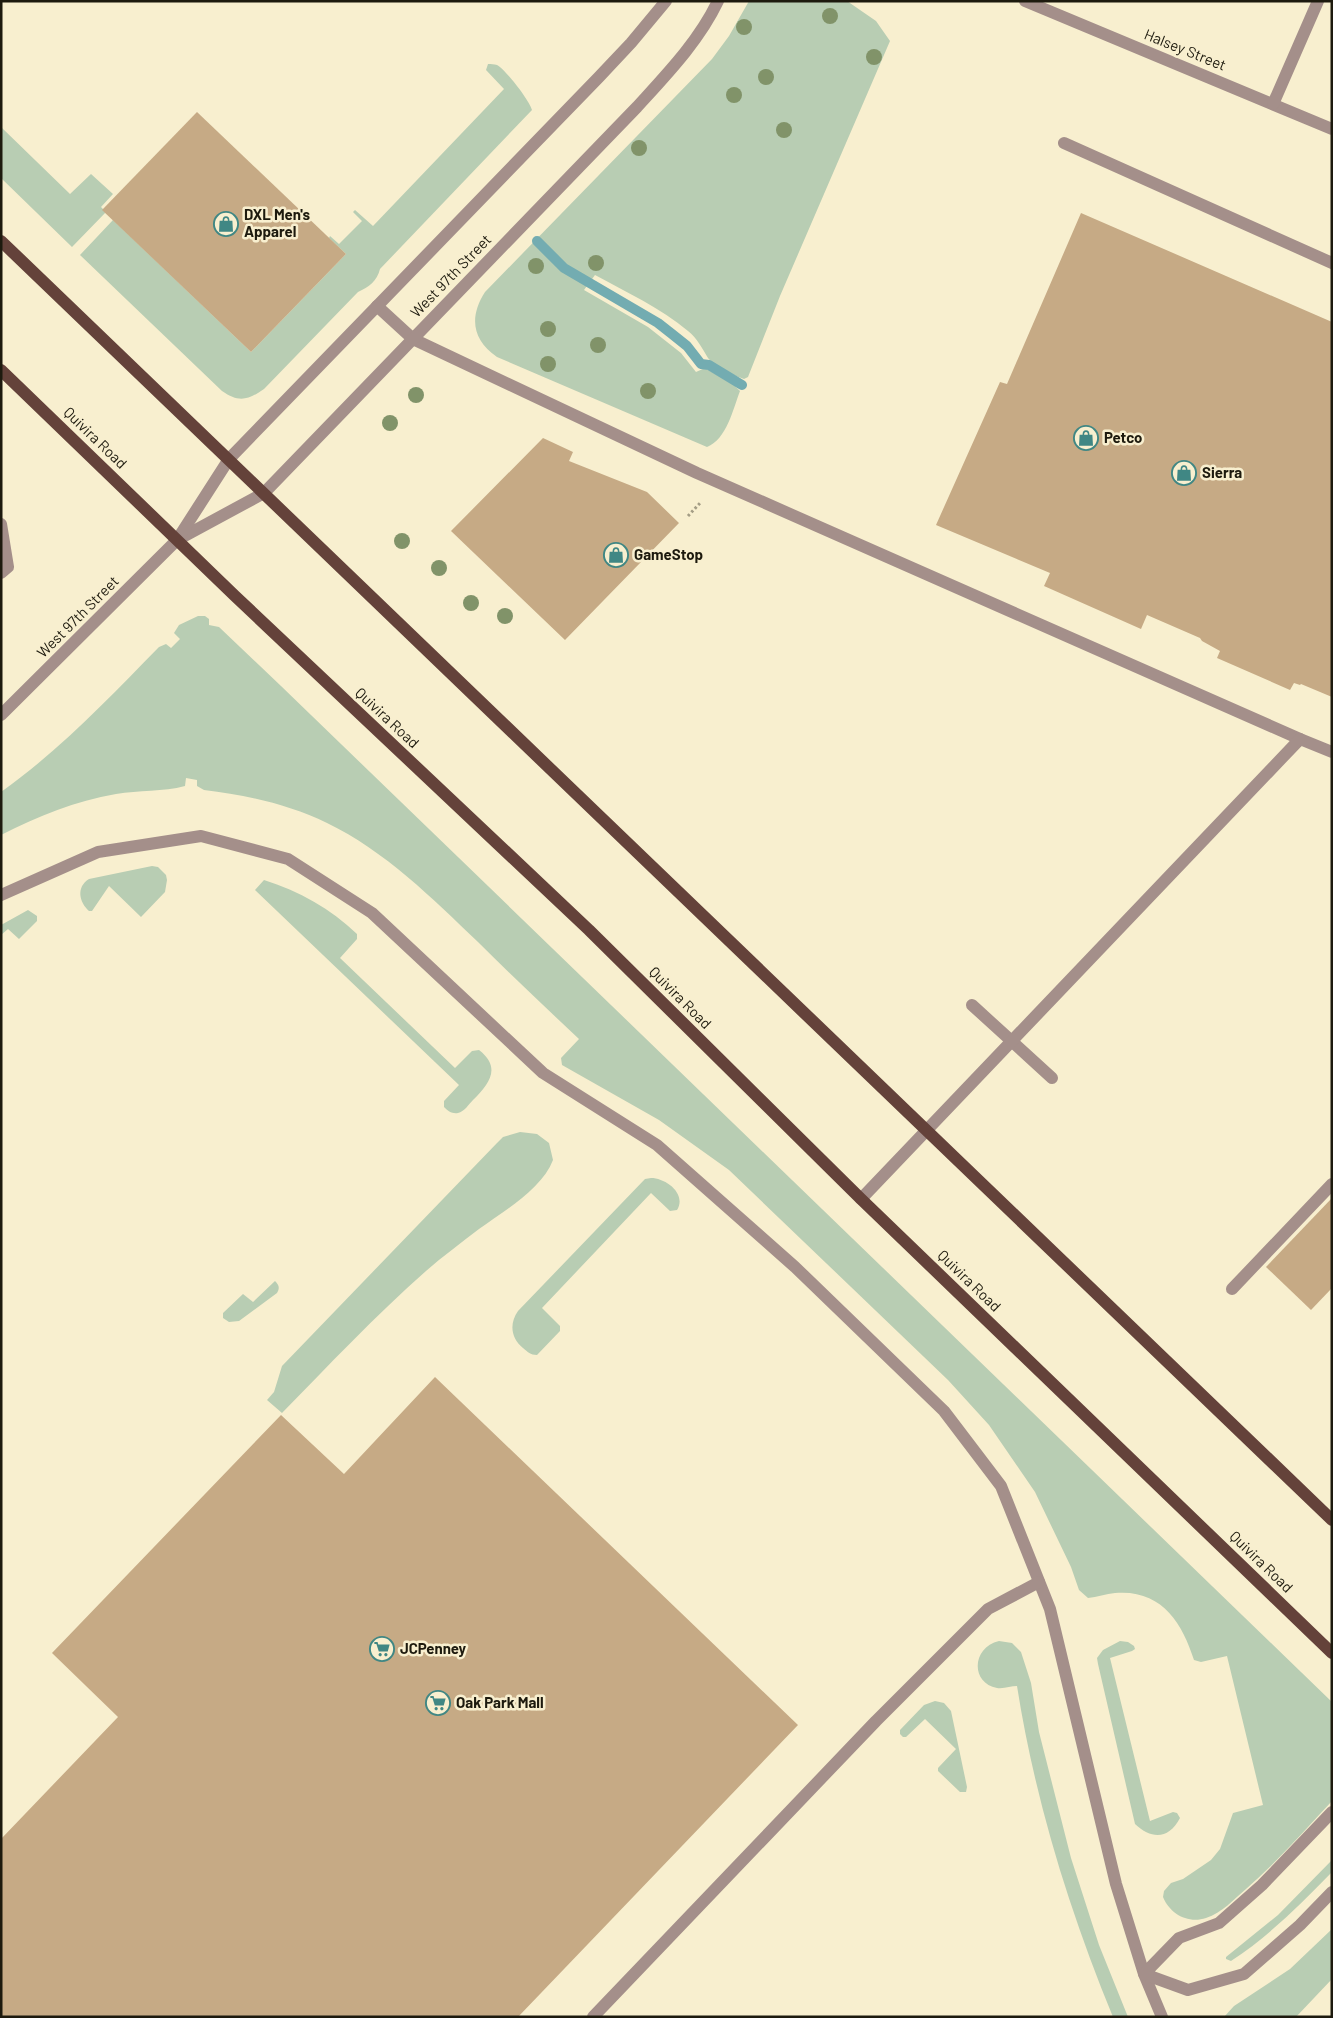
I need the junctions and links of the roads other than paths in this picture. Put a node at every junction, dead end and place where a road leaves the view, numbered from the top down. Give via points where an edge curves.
1 (666, 1) edge
2 (718, 1) edge
3 (1025, 1) edge
4 (1318, 1) edge
5 (1273, 104) junction
6 (1332, 129) edge
7 (1064, 143) dead end
8 (1, 241) edge
9 (1332, 263) edge
10 (377, 306) junction
11 (413, 339) junction
12 (1, 370) edge
13 (229, 459) junction
14 (264, 493) junction
15 (1, 524) edge
16 (177, 540) junction
17 (1, 573) edge
18 (1, 715) edge
19 (1300, 739) junction
20 (1332, 752) edge
21 (1, 895) edge
22 (972, 1006) dead end
23 (1012, 1042) junction
24 (1052, 1078) dead end
25 (927, 1131) junction
26 (1332, 1184) edge
27 (861, 1199) junction
28 (1232, 1290) dead end
29 (1332, 1520) edge
30 (1039, 1582) junction
31 (1332, 1653) edge
32 (1332, 1812) edge
33 (1332, 1892) edge
34 (1144, 1974) junction
35 (593, 2017) edge
36 (1162, 2017) edge

1 - 10 street, West 97th Street via 599,77
2 - 11 street, West 97th Street via 708,22 637,107
3 - 5 street, Halsey Street
4 - 5 street
5 - 6 street, Halsey Street
7 - 9 street
8 - 13 main road
10 - 11 street
10 - 13 street, West 97th Street
11 - 14 street, West 97th Street
11 - 19 street via 705,477
12 - 16 main road, Quivira Road
13 - 14 main road
13 - 16 street, West 97th Street
14 - 16 street, West 97th Street
14 - 25 main road
15 - 17 street via 8,567
16 - 18 street, West 97th Street
16 - 27 main road, Quivira Road via 589,930
19 - 20 street
19 - 23 street
21 - 30 street via 98,852 202,836 288,859 372,913 543,1073 664,1152 795,1267 944,1411 1001,1486
22 - 23 street
23 - 24 street
23 - 25 street
25 - 27 street
25 - 29 main road
26 - 28 street
27 - 31 main road, Quivira Road
30 - 34 street via 1050,1609 1114,1874
30 - 35 street via 988,1609 876,1721
32 - 34 street via 1262,1885 1219,1923 1179,1938
33 - 34 street via 1244,1974 1188,1990
34 - 36 street

